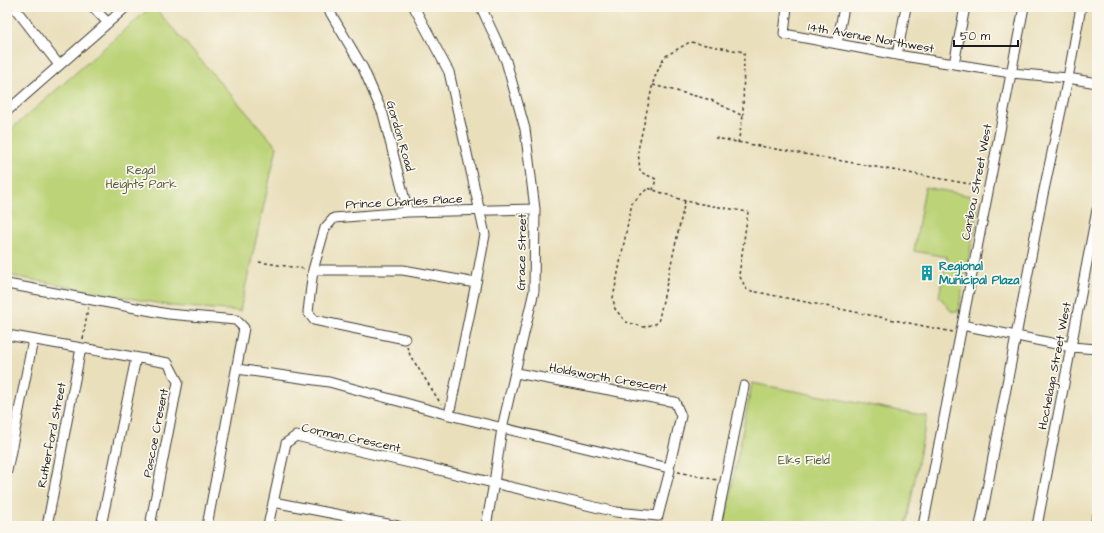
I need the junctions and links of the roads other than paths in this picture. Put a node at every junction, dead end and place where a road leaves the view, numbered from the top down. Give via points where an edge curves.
1 (14, 7) edge
2 (93, 7) edge
3 (126, 7) edge
4 (327, 7) edge
5 (414, 7) edge
6 (482, 7) edge
7 (787, 7) edge
8 (844, 7) edge
9 (906, 7) edge
10 (965, 7) edge
11 (1024, 7) edge
12 (1081, 7) edge
13 (108, 23) junction
14 (837, 44) junction
15 (897, 55) junction
16 (954, 64) junction
17 (59, 65) junction
18 (1011, 73) junction
19 (1068, 78) junction
20 (1097, 83) edge
21 (8, 108) edge
22 (479, 209) junction
23 (535, 209) junction
24 (1097, 210) edge
25 (408, 212) junction
26 (313, 270) junction
27 (476, 283) junction
28 (7, 284) edge
29 (962, 324) junction
30 (7, 335) edge
31 (1017, 335) junction
32 (405, 339) road end
33 (33, 340) junction
34 (1071, 347) junction
35 (81, 348) junction
36 (1097, 349) edge
37 (136, 358) junction
38 (236, 370) junction
39 (516, 373) junction
40 (744, 386) dead end
41 (449, 415) junction
42 (502, 428) junction
43 (670, 469) junction
44 (7, 471) edge
45 (494, 483) junction
46 (273, 502) junction
47 (1097, 517) edge
48 (46, 526) edge
49 (101, 526) edge
50 (150, 526) edge
51 (207, 526) edge
52 (268, 526) edge
53 (398, 526) edge
54 (486, 526) edge
55 (716, 526) edge
56 (923, 526) edge
57 (980, 526) edge
58 (1037, 526) edge
59 (1095, 526) edge

1 - 17 street
2 - 13 street
3 - 13 street
4 - 25 street, Gordon Road via 363,68 383,114
5 - 22 street via 449,72
6 - 23 street, Grace Street via 506,61 525,129
7 - 14 street, 14th Avenue Northwest via 784,34
8 - 14 street
9 - 15 street
10 - 16 street
11 - 18 street, Caribou Street West
12 - 19 street
13 - 17 street
14 - 15 street, 14th Avenue Northwest
15 - 16 street, 14th Avenue Northwest
16 - 18 street, 14th Avenue Northwest
17 - 21 street
18 - 19 street, 14th Avenue Northwest
18 - 29 street, Caribou Street West
19 - 20 street, 14th Avenue Northwest
19 - 31 street
22 - 23 street, Prince Charles Place
22 - 25 street, Prince Charles Place
22 - 27 street via 485,235
23 - 39 street, Grace Street via 534,291
24 - 34 street, Hochelaga Street West
25 - 26 street, Prince Charles Place via 334,218 325,228
26 - 27 street via 403,270
26 - 32 street, Prince Charles Place via 308,312 314,320
27 - 41 street
28 - 38 street via 168,314 236,320 244,328
29 - 31 street
29 - 56 street, Caribou Street West
30 - 33 street, Pascoe Cresent
31 - 34 street
31 - 57 street
33 - 35 street, Pascoe Cresent
33 - 44 street
34 - 36 street
34 - 58 street, Hochelaga Street West
35 - 37 street, Pascoe Cresent
35 - 48 street, Rutherford Street
37 - 49 street
37 - 50 street, Pascoe Cresent via 168,363 178,382
38 - 41 street via 329,382
38 - 51 street
39 - 42 street, Grace Street
39 - 43 street, Holdsworth Crescent via 675,402 681,416
40 - 55 street
41 - 42 street
42 - 43 street
42 - 45 street, Grace Street
43 - 45 street, Holdsworth Crescent via 658,516 616,512
45 - 46 street, Corman Crescent via 296,436 286,443
45 - 54 street, Grace Street
46 - 52 street, Corman Crescent
46 - 53 street
47 - 59 street

